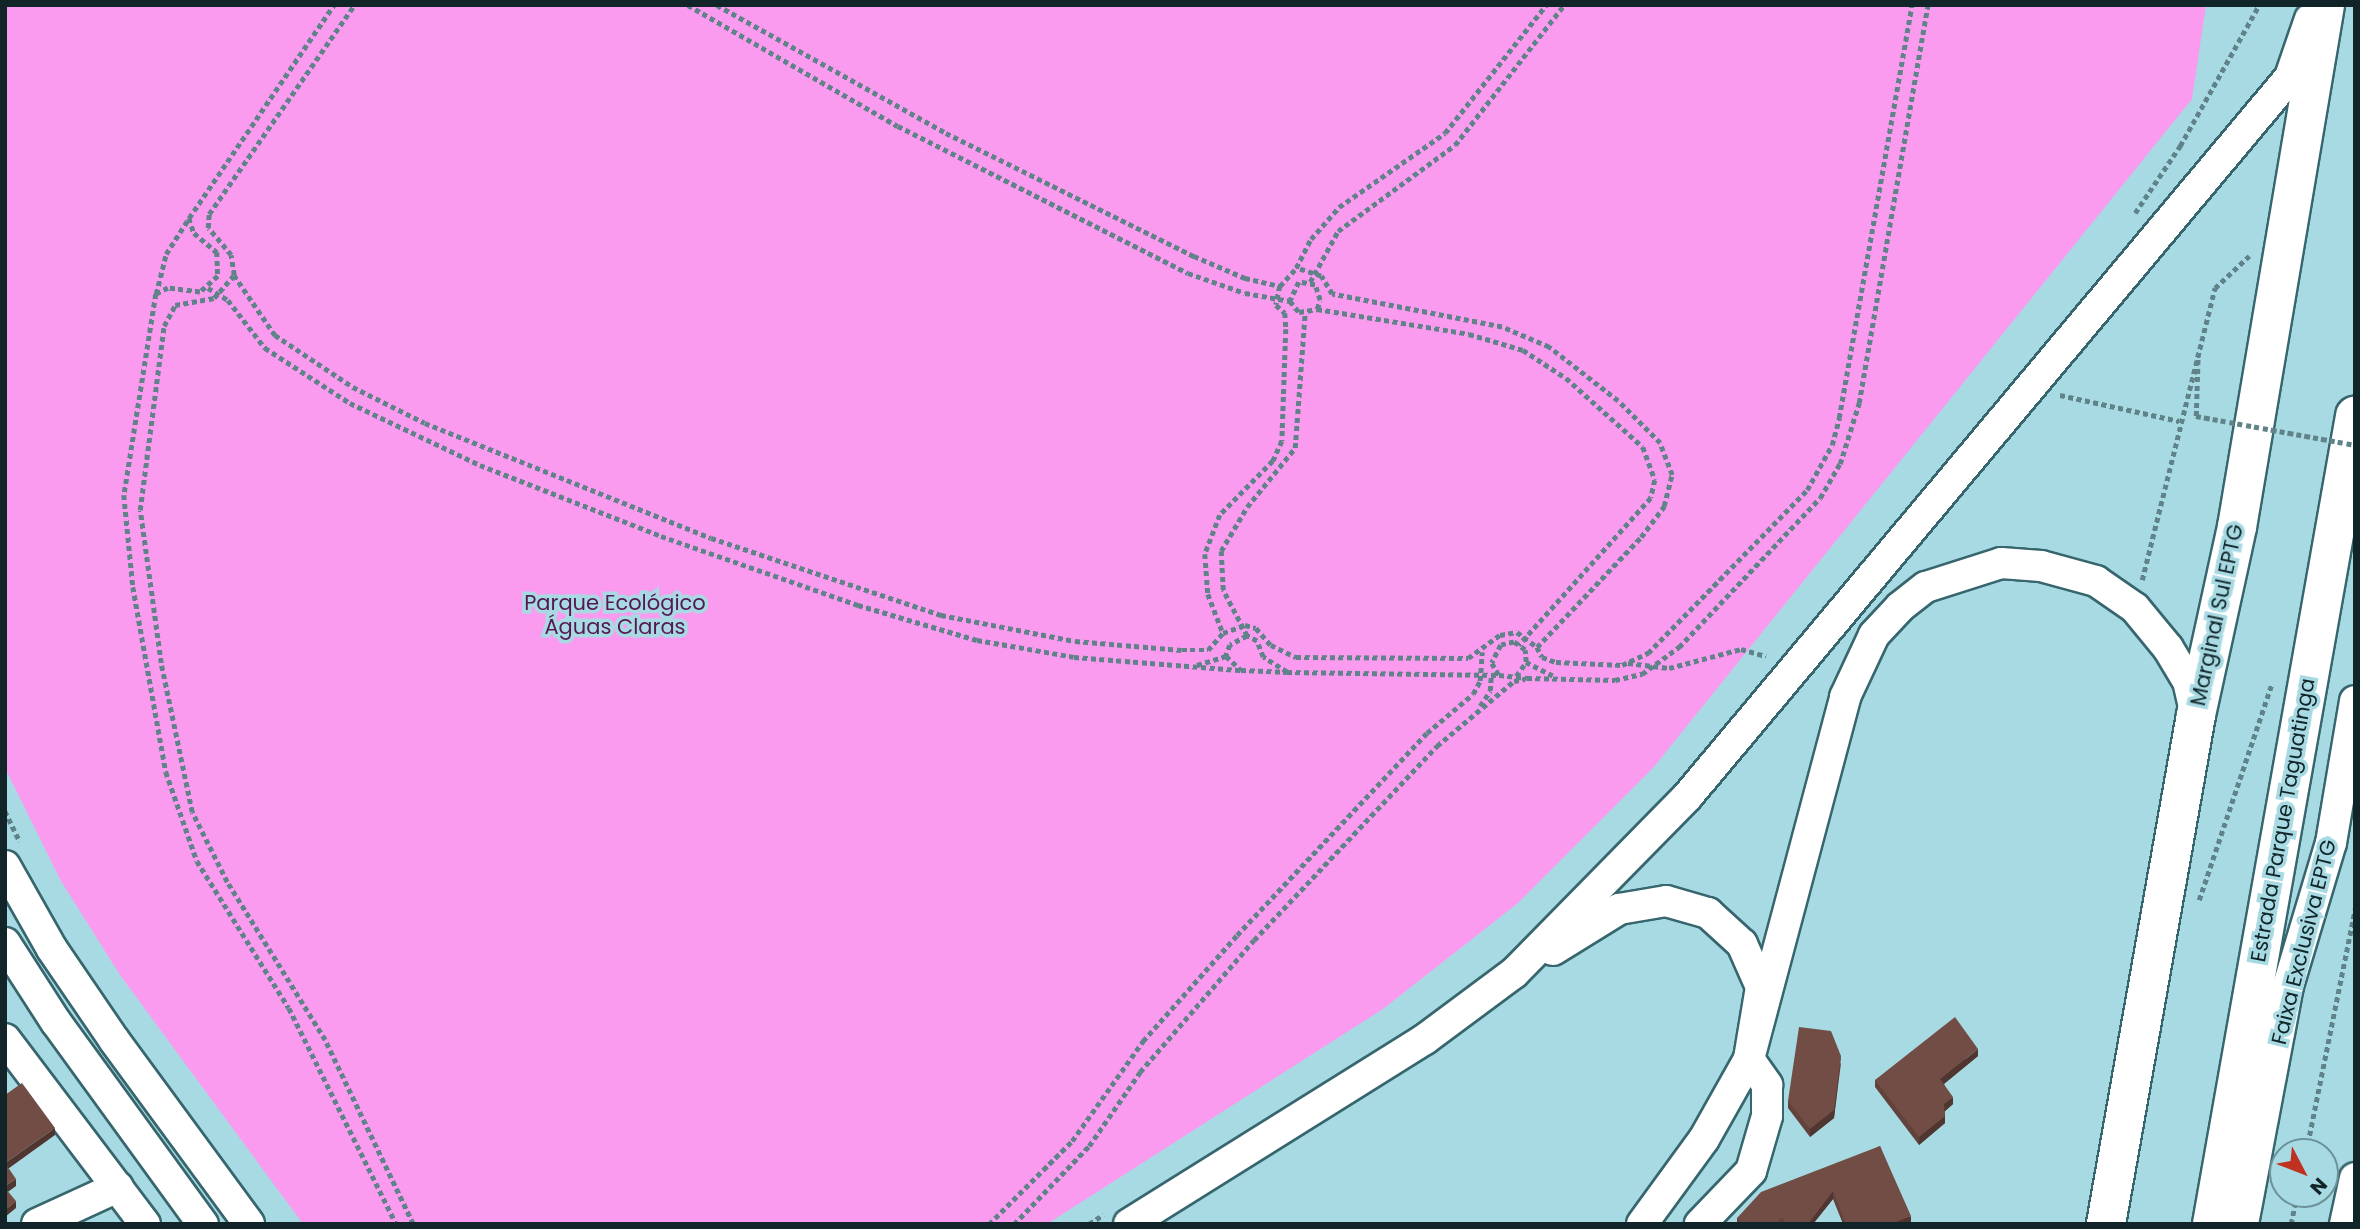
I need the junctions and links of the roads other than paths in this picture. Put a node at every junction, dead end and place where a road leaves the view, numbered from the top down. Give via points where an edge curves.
1 (2314, 5) edge
2 (2325, 5) edge
3 (2355, 416) edge
4 (2355, 701) edge
5 (2196, 715) junction
6 (5, 866) edge
7 (5, 943) edge
8 (1514, 973) junction
9 (5, 1039) edge
10 (1749, 1059) junction
11 (2355, 1178) edge
12 (118, 1186) junction
13 (1121, 1216) edge
14 (37, 1224) edge
15 (145, 1224) edge
16 (203, 1224) edge
17 (249, 1224) edge
18 (1642, 1224) edge
19 (1700, 1224) edge
20 (2106, 1224) edge
21 (2212, 1224) edge
22 (2243, 1224) edge
23 (2345, 1224) edge

1 - 8 street via 2290,77 1687,797
2 - 5 main road, Marginal Sul EPTG via 2237,527
3 - 21 main road, Estrada Parque Taguatinga
4 - 22 street, Faixa Exclusiva EPTG via 2331,842 2288,986
5 - 10 street via 2188,681 2135,608 2096,581 2041,566 2001,563 1926,587 1874,635 1845,697
5 - 20 main road, Marginal Sul EPTG
6 - 17 street via 52,949 114,1040
7 - 16 street via 56,1022
8 - 10 street via 1619,909 1666,901 1708,913 1742,944 1761,987
8 - 13 street via 1425,1039
9 - 12 street
10 - 18 street via 1704,1139
10 - 19 street via 1767,1085 1766,1116 1751,1171
11 - 23 street
12 - 14 street
12 - 15 street

